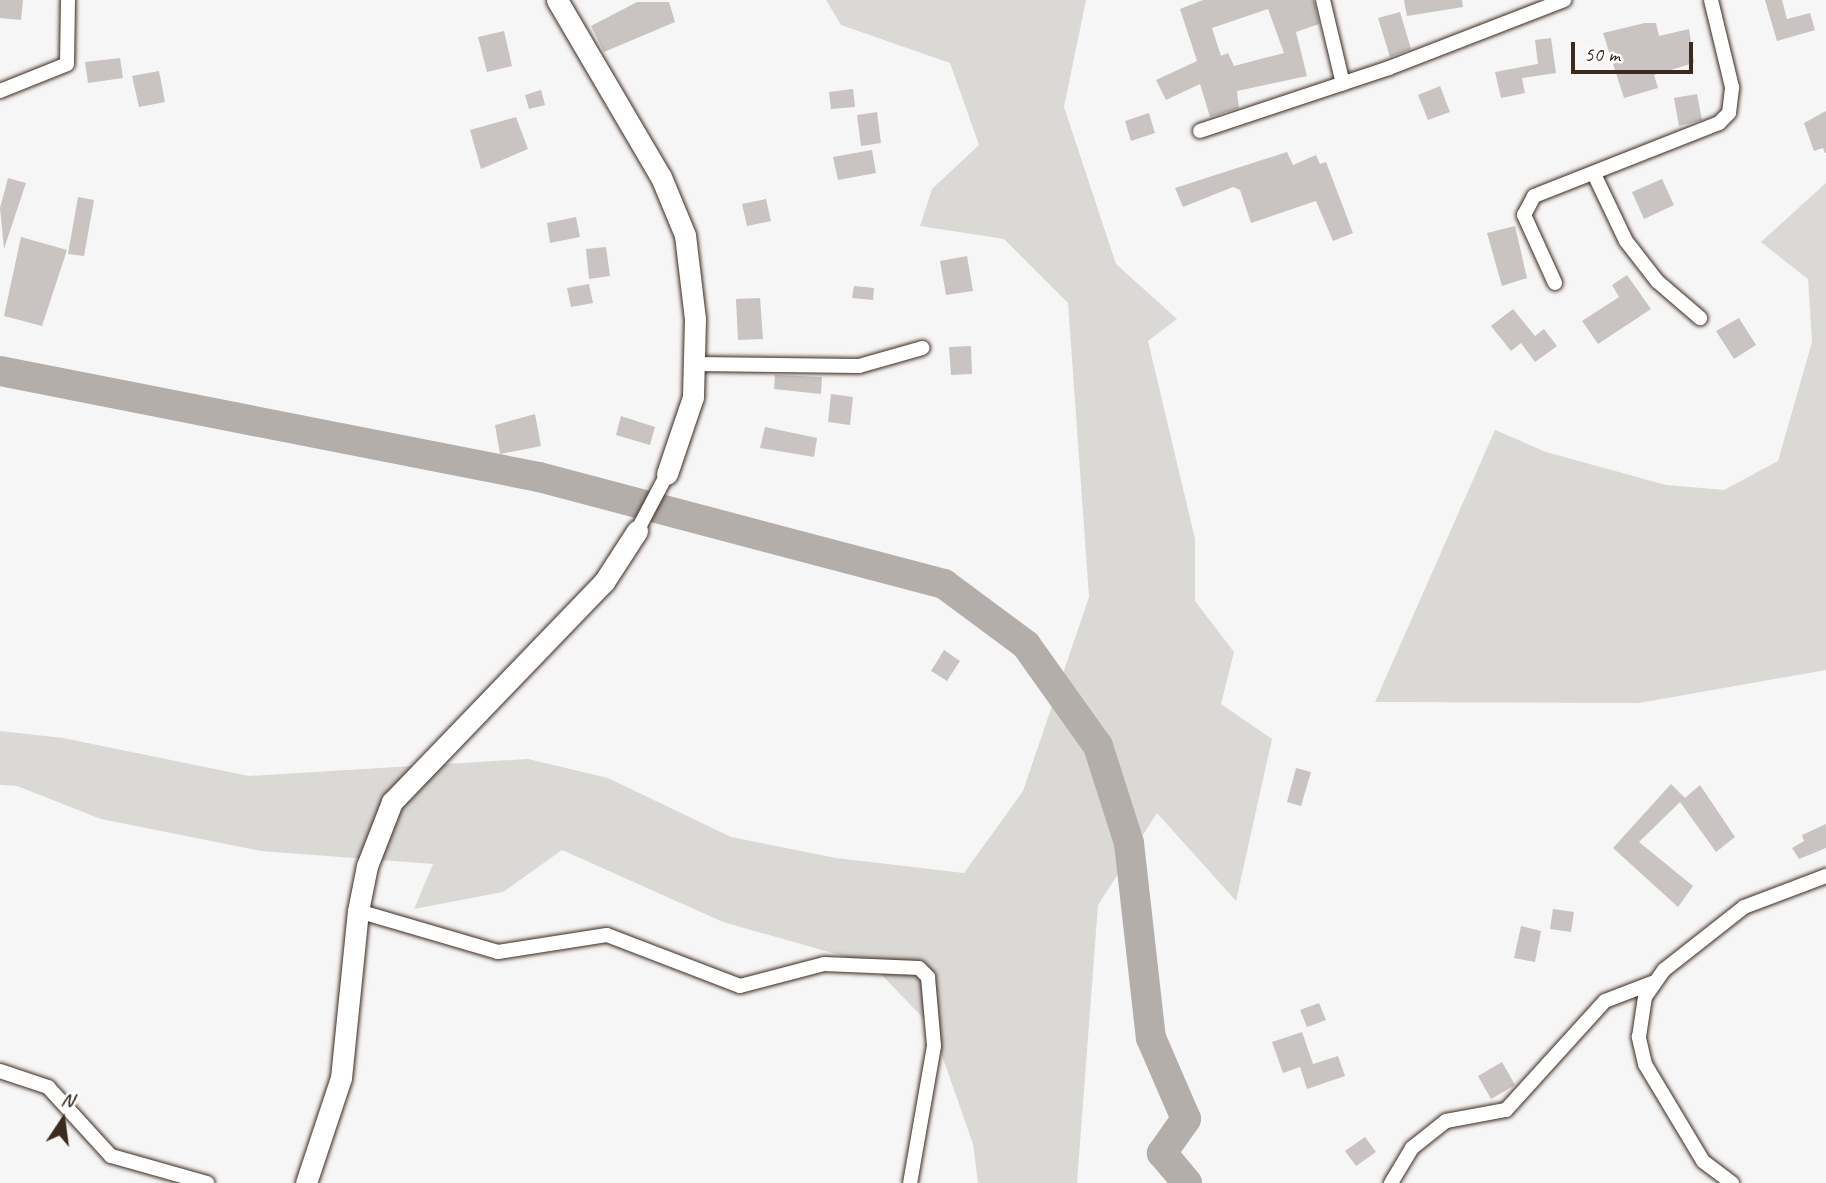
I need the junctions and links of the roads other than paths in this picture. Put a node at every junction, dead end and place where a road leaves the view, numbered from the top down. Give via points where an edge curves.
1 (68, 0) edge
2 (557, 0) edge
3 (1323, 0) edge
4 (1564, 0) edge
5 (1711, 0) edge
6 (1343, 84) junction
7 (0, 92) edge
8 (1200, 131) dead end
9 (1594, 174) junction
10 (1555, 283) dead end
11 (1700, 318) dead end
12 (922, 348) dead end
13 (695, 364) junction
14 (667, 474) joint
15 (637, 531) joint
16 (1826, 876) edge
17 (358, 911) junction
18 (1652, 983) junction
19 (0, 1071) edge
20 (206, 1183) edge
21 (306, 1183) edge
22 (910, 1183) edge
23 (1391, 1183) edge
24 (1732, 1183) edge

1 - 7 street via 67,64
2 - 13 street via 661,177 685,235
3 - 6 street
4 - 6 street
5 - 9 street via 1732,87 1729,113 1719,123
6 - 8 street
9 - 10 street via 1534,196 1527,205 1524,215
9 - 11 street via 1626,241 1657,281
12 - 13 street via 859,366
13 - 14 street via 692,397
14 - 15 street
15 - 17 street via 586,603 392,802 370,857
16 - 18 street via 1744,907 1703,935
17 - 21 street via 341,1079
17 - 22 street via 498,952 607,936 740,986 824,964 919,968 928,977 934,1046
18 - 23 street via 1605,1001 1506,1110 1446,1121 1412,1148
18 - 24 street via 1640,1026 1644,1064 1703,1161
19 - 20 street via 48,1087 111,1156

